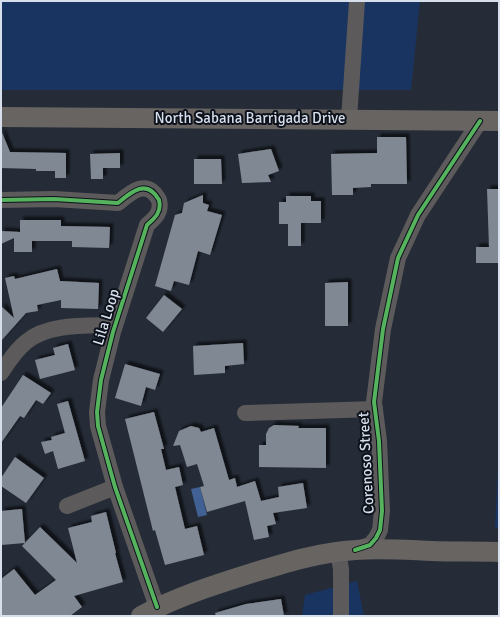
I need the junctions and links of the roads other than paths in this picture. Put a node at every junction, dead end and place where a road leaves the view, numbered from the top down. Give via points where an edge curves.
1 (357, 1) edge
2 (1, 117) edge
3 (349, 119) junction
4 (490, 121) edge
5 (1, 200) edge
6 (115, 325) junction
7 (1, 373) edge
8 (375, 409) junction
9 (245, 413) dead end
10 (115, 487) junction
11 (67, 506) dead end
12 (346, 551) junction
13 (499, 552) edge
14 (149, 612) edge
15 (341, 616) edge

1 - 3 street
2 - 3 main road, North Sabana Barrigada Drive
3 - 4 main road, North Sabana Barrigada Drive
4 - 8 street, Corenoso Street via 418,215 398,258 383,329
5 - 6 street, Lila Loop via 54,199 118,203 136,189 144,188 158,197 159,212 155,219 146,225
6 - 7 street via 65,327 36,336 19,348
6 - 10 street, Lila Loop via 101,380 97,412 98,426
8 - 9 street
8 - 12 street, Corenoso Street via 382,511 380,530 370,545
10 - 11 street
10 - 14 street, Lila Loop
12 - 13 main road via 391,549
12 - 14 main road via 292,561 203,589
12 - 15 street via 341,569

